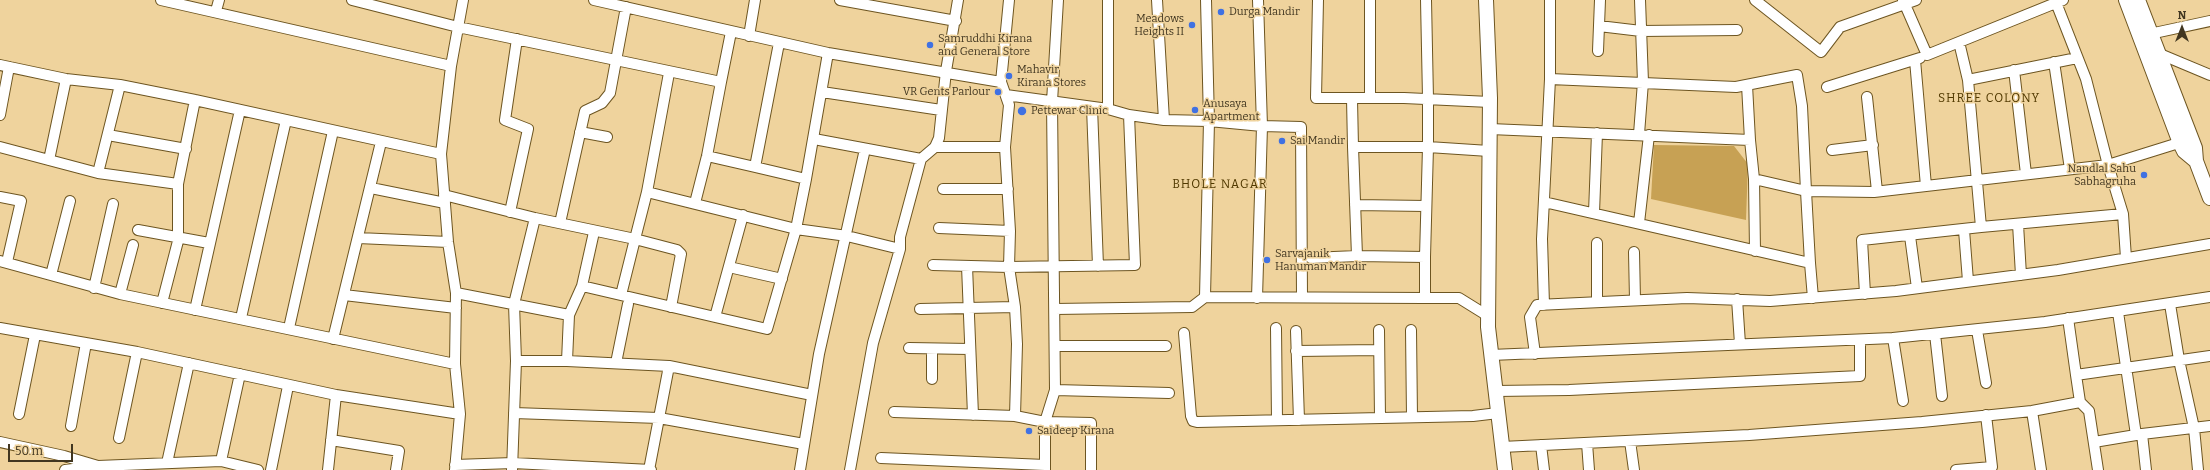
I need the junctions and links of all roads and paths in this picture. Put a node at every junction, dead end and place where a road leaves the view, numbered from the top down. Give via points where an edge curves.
1 (161, 0) edge
2 (219, 0) edge
3 (352, 0) edge
4 (463, 0) edge
5 (755, 0) edge
6 (840, 0) edge
7 (958, 0) edge
8 (1009, 0) edge
9 (1058, 0) edge
10 (1108, 0) edge
11 (1157, 0) edge
12 (1206, 0) edge
13 (1258, 0) edge
14 (1318, 0) edge
15 (1370, 0) edge
16 (1426, 0) edge
17 (1486, 0) edge
18 (1550, 0) edge
19 (1600, 0) edge
20 (1640, 0) edge
21 (1755, 0) edge
22 (1916, 0) edge
23 (2126, 0) edge
24 (2138, 0) edge
25 (601, 1) edge
26 (2058, 1) edge
27 (1903, 2) edge
28 (626, 7) junction
29 (216, 12) junction
30 (2210, 20) edge
31 (956, 21) junction
32 (1598, 26) junction
33 (458, 27) junction
34 (1737, 30) dead end
35 (731, 32) junction
36 (1641, 32) junction
37 (2145, 35) junction
38 (749, 36) junction
39 (517, 39) junction
40 (1959, 42) junction
41 (779, 43) junction
42 (1598, 52) dead end
43 (828, 53) junction
44 (2160, 54) junction
45 (1927, 55) junction
46 (2077, 58) junction
47 (1915, 60) junction
48 (616, 61) junction
49 (2054, 62) junction
50 (5, 66) edge
51 (451, 66) junction
52 (2014, 70) junction
53 (946, 71) junction
54 (669, 73) junction
55 (2210, 75) edge
56 (1550, 78) junction
57 (66, 79) junction
58 (1968, 80) junction
59 (721, 82) junction
60 (1001, 82) junction
61 (1643, 82) junction
62 (120, 85) junction
63 (1747, 85) junction
64 (1828, 87) dead end
65 (822, 92) junction
66 (1006, 95) junction
67 (1867, 97) dead end
68 (1370, 98) junction
69 (1428, 98) junction
70 (1352, 99) junction
71 (195, 100) junction
72 (1052, 102) junction
73 (1490, 102) junction
74 (1092, 107) junction
75 (1108, 109) junction
76 (240, 110) junction
77 (941, 110) junction
78 (0, 115) edge
79 (1129, 115) junction
80 (286, 120) junction
81 (1164, 120) junction
82 (1210, 120) junction
83 (1262, 126) junction
84 (1490, 129) junction
85 (333, 131) junction
86 (1548, 131) junction
87 (580, 132) junction
88 (1596, 133) junction
89 (108, 135) junction
90 (1644, 135) junction
91 (607, 137) dead end
92 (814, 139) junction
93 (1750, 140) junction
94 (2186, 141) junction
95 (381, 142) junction
96 (1873, 145) junction
97 (0, 147) edge
98 (935, 147) junction
99 (1005, 147) junction
100 (1354, 147) junction
101 (1428, 147) junction
102 (186, 149) junction
103 (865, 149) junction
104 (1832, 150) dead end
105 (1490, 152) junction
106 (442, 154) junction
107 (707, 156) junction
108 (49, 160) junction
109 (921, 160) junction
110 (2108, 164) junction
111 (755, 167) junction
112 (2070, 169) junction
113 (98, 173) junction
114 (2026, 174) junction
115 (806, 179) junction
116 (1754, 179) junction
117 (1976, 180) junction
118 (178, 184) junction
119 (1926, 186) junction
120 (371, 188) junction
121 (942, 189) dead end
122 (1008, 189) junction
123 (1806, 191) junction
124 (1877, 191) junction
125 (647, 192) junction
126 (0, 197) edge
127 (2210, 198) edge
128 (444, 199) junction
129 (70, 201) dead end
130 (1544, 202) junction
131 (695, 203) junction
132 (113, 204) dead end
133 (1355, 205) junction
134 (1426, 206) junction
135 (510, 212) junction
136 (1594, 213) junction
137 (2123, 214) junction
138 (743, 216) junction
139 (535, 218) junction
140 (560, 223) junction
141 (1639, 223) junction
142 (2018, 224) junction
143 (796, 228) junction
144 (939, 228) dead end
145 (1981, 228) junction
146 (138, 230) dead end
147 (1964, 230) junction
148 (1010, 231) junction
149 (594, 232) junction
150 (847, 236) junction
151 (1910, 236) junction
152 (178, 238) junction
153 (358, 238) junction
154 (635, 239) junction
155 (448, 242) junction
156 (210, 243) junction
157 (1597, 243) dead end
158 (2210, 244) edge
159 (133, 245) dead end
160 (900, 249) junction
161 (1755, 251) junction
162 (1634, 252) dead end
163 (1357, 256) junction
164 (1311, 258) dead end
165 (1426, 258) junction
166 (2126, 258) junction
167 (3, 262) edge
168 (1810, 263) junction
169 (933, 265) dead end
170 (967, 266) junction
171 (1054, 266) junction
172 (1098, 266) junction
173 (728, 267) junction
174 (1009, 267) junction
175 (51, 275) junction
176 (2021, 275) junction
177 (782, 279) junction
178 (1968, 282) junction
179 (582, 286) junction
180 (94, 288) junction
181 (1917, 288) junction
182 (456, 293) junction
183 (120, 294) junction
184 (1865, 294) junction
185 (344, 295) junction
186 (1302, 296) junction
187 (1205, 297) junction
188 (2210, 297) edge
189 (1257, 298) junction
190 (1425, 298) junction
191 (1813, 298) junction
192 (1737, 299) junction
193 (625, 300) junction
194 (1635, 300) junction
195 (1597, 302) junction
196 (162, 303) junction
197 (514, 304) junction
198 (1544, 304) junction
199 (2170, 304) junction
200 (671, 307) junction
201 (1015, 307) junction
202 (456, 308) junction
203 (920, 309) dead end
204 (968, 309) junction
205 (1055, 309) junction
206 (195, 310) junction
207 (2118, 312) junction
208 (569, 315) junction
209 (1488, 316) junction
210 (715, 317) junction
211 (241, 318) junction
212 (2068, 318) junction
213 (0, 328) edge
214 (288, 328) junction
215 (1276, 328) dead end
216 (1379, 330) dead end
217 (1411, 330) dead end
218 (1977, 330) junction
219 (1296, 331) dead end
220 (1184, 333) dead end
221 (1935, 334) junction
222 (35, 335) junction
223 (333, 338) junction
224 (1894, 338) junction
225 (1860, 340) junction
226 (86, 343) junction
227 (1740, 344) junction
228 (1056, 346) junction
229 (1166, 346) dead end
230 (909, 348) dead end
231 (932, 348) junction
232 (970, 349) junction
233 (1379, 350) junction
234 (1296, 351) junction
235 (137, 352) junction
236 (1535, 354) junction
237 (1491, 355) junction
238 (2210, 356) edge
239 (2179, 360) junction
240 (516, 361) junction
241 (567, 361) junction
242 (189, 363) junction
243 (616, 363) junction
244 (455, 364) junction
245 (670, 366) junction
246 (2126, 368) junction
247 (240, 374) junction
248 (2076, 375) junction
249 (932, 379) dead end
250 (1986, 382) dead end
251 (288, 386) junction
252 (1055, 390) junction
253 (1496, 391) junction
254 (1169, 393) dead end
255 (336, 395) junction
256 (812, 395) junction
257 (1942, 396) dead end
258 (1903, 401) dead end
259 (2080, 402) junction
260 (2032, 411) junction
261 (514, 412) junction
262 (894, 412) dead end
263 (1498, 412) junction
264 (19, 414) dead end
265 (460, 414) junction
266 (973, 415) junction
267 (1986, 415) junction
268 (1015, 416) junction
269 (1412, 417) junction
270 (659, 418) junction
271 (1380, 418) junction
272 (1277, 420) junction
273 (1299, 420) junction
274 (1045, 422) junction
275 (71, 426) dead end
276 (2210, 426) edge
277 (2194, 428) junction
278 (2139, 435) junction
279 (119, 438) dead end
280 (331, 440) junction
281 (1630, 441) junction
282 (0, 442) edge
283 (2094, 442) junction
284 (1587, 443) junction
285 (804, 444) junction
286 (1541, 445) junction
287 (1502, 447) junction
288 (881, 458) dead end
289 (221, 461) junction
290 (168, 463) junction
291 (203, 466) edge
292 (155, 467) edge
293 (455, 467) edge
294 (512, 467) edge
295 (1045, 467) edge
296 (98, 468) edge
297 (1992, 468) edge
298 (65, 470) edge
299 (258, 470) edge
300 (271, 470) edge
301 (328, 470) edge
302 (396, 470) edge
303 (650, 470) edge
304 (800, 470) edge
305 (850, 470) edge
306 (1091, 470) edge
307 (1505, 470) edge
308 (1544, 470) edge
309 (1589, 470) edge
310 (1634, 470) edge
311 (1956, 470) edge
312 (2041, 470) edge
313 (2098, 470) edge
314 (2146, 470) edge
315 (2198, 470) edge

1 - 29 street
2 - 29 street
3 - 33 street
4 - 33 street
5 - 38 street
6 - 31 street
7 - 31 street
8 - 60 street
9 - 72 street
10 - 75 street
11 - 81 street
12 - 82 street
13 - 83 street
14 - 70 street via 1316,98
15 - 68 street
16 - 69 street
17 - 73 street
18 - 56 street
19 - 32 street
20 - 36 street
21 - 27 street via 1821,52 1840,27
22 - 27 street
23 - 37 street
24 - 37 street
25 - 28 street
26 - 40 street
26 - 46 street
27 - 45 street
28 - 35 street
28 - 48 street
29 - 51 street
30 - 37 street
31 - 53 street
32 - 36 street
32 - 42 street
33 - 39 street
33 - 51 street
34 - 36 street
35 - 38 street
35 - 59 street
36 - 61 street
37 - 44 street
37 - 94 street
38 - 41 street
39 - 48 street
39 - 135 street via 505,120 528,129
40 - 45 street
40 - 58 street
41 - 43 street
41 - 111 street
43 - 53 street
43 - 65 street
44 - 55 street
44 - 94 street
45 - 47 street
46 - 49 street
46 - 110 street via 2086,78
47 - 64 street
47 - 119 street
48 - 54 street
48 - 87 street via 610,93 602,103 585,111
49 - 52 street
49 - 112 street
50 - 57 street
50 - 78 street
51 - 106 street
52 - 58 street
52 - 114 street
53 - 60 street
53 - 77 street
54 - 59 street
54 - 125 street
56 - 61 street
56 - 86 street
57 - 62 street
57 - 108 street
58 - 117 street
59 - 107 street
60 - 66 street
61 - 63 street via 1736,87
61 - 90 street
62 - 71 street
62 - 89 street
63 - 93 street
63 - 123 street via 1797,75 1802,106
65 - 77 street
65 - 92 street
66 - 72 street
66 - 99 street via 1009,105
67 - 96 street
68 - 69 street
68 - 70 street
69 - 73 street
69 - 101 street
70 - 100 street
71 - 76 street
71 - 102 street
72 - 74 street
72 - 171 street
73 - 84 street
74 - 75 street
74 - 172 street
75 - 79 street
76 - 80 street
76 - 156 street
77 - 98 street via 939,138
79 - 81 street
79 - 172 street via 1135,265
80 - 85 street
80 - 211 street
81 - 82 street
82 - 83 street
82 - 187 street
83 - 186 street via 1301,127
83 - 189 street
84 - 86 street
84 - 105 street
85 - 95 street
85 - 214 street
86 - 88 street
86 - 130 street
87 - 91 street
87 - 140 street
88 - 90 street
88 - 136 street
89 - 102 street
89 - 113 street
90 - 93 street
90 - 141 street
92 - 103 street
92 - 115 street
93 - 116 street
94 - 110 street
94 - 127 street via 2184,151 2196,162
95 - 106 street
95 - 120 street
96 - 104 street
96 - 124 street
97 - 108 street
98 - 99 street
98 - 109 street
99 - 122 street
100 - 101 street
100 - 133 street
101 - 105 street
101 - 134 street
102 - 118 street
103 - 109 street
103 - 150 street
105 - 209 street
106 - 128 street
107 - 111 street
107 - 131 street
108 - 113 street
109 - 160 street via 900,237
110 - 112 street
110 - 137 street
111 - 115 street
112 - 114 street
113 - 118 street
114 - 117 street
115 - 143 street
116 - 123 street
116 - 161 street
117 - 119 street
117 - 145 street
118 - 152 street
119 - 124 street
120 - 128 street
120 - 153 street
121 - 122 street
122 - 148 street
123 - 124 street
123 - 168 street
125 - 131 street
125 - 154 street
126 - 167 street via 21,201
128 - 135 street
128 - 155 street
129 - 175 street
130 - 136 street
130 - 198 street
131 - 138 street
132 - 180 street
133 - 134 street
133 - 163 street
134 - 165 street
135 - 139 street
136 - 141 street
137 - 142 street
137 - 166 street
138 - 143 street
138 - 173 street
139 - 140 street
139 - 197 street
140 - 149 street
141 - 161 street
142 - 145 street
142 - 176 street
143 - 150 street
143 - 177 street
144 - 148 street
145 - 147 street
146 - 152 street
147 - 151 street
147 - 178 street
148 - 174 street
149 - 154 street
149 - 179 street
150 - 160 street
150 - 256 street
151 - 181 street
151 - 184 street via 1862,240
152 - 156 street
152 - 196 street
153 - 155 street
153 - 185 street
154 - 193 street
154 - 200 street via 677,250 681,254
155 - 182 street
156 - 206 street
157 - 195 street
158 - 166 street
159 - 183 street
160 - 305 street via 873,343
161 - 168 street
162 - 194 street
163 - 164 street
163 - 165 street
165 - 190 street
166 - 176 street
167 - 175 street
168 - 191 street
169 - 170 street
170 - 174 street
170 - 204 street
171 - 172 street
171 - 174 street
171 - 205 street
173 - 177 street
173 - 210 street
174 - 201 street
175 - 180 street
176 - 178 street
177 - 210 street via 767,329
178 - 181 street
179 - 193 street
179 - 208 street
180 - 183 street
181 - 184 street
182 - 197 street
182 - 202 street
183 - 196 street
184 - 191 street
185 - 202 street
185 - 223 street
186 - 189 street
186 - 190 street
187 - 189 street
187 - 205 street via 1192,307
188 - 199 street
190 - 209 street via 1459,298
191 - 192 street via 1770,301
192 - 194 street
192 - 227 street
193 - 200 street
193 - 243 street
194 - 195 street
195 - 198 street
196 - 206 street
197 - 208 street
197 - 240 street
198 - 236 street via 1537,305 1530,316
199 - 207 street
199 - 239 street
200 - 210 street
201 - 204 street
201 - 268 street
202 - 244 street
203 - 204 street
204 - 232 street
205 - 228 street
206 - 211 street
207 - 212 street
207 - 246 street
208 - 241 street
209 - 237 street
211 - 214 street
212 - 218 street
212 - 248 street
213 - 222 street
214 - 223 street
215 - 272 street
216 - 233 street
217 - 269 street
218 - 221 street
218 - 250 street
219 - 234 street
220 - 272 street via 1193,421
221 - 224 street
221 - 257 street
222 - 226 street
222 - 264 street
223 - 244 street
224 - 225 street
224 - 258 street
225 - 227 street
225 - 253 street via 1860,376 1569,390
226 - 235 street
226 - 275 street
227 - 236 street
228 - 229 street
228 - 252 street
230 - 231 street
231 - 232 street
231 - 249 street
232 - 266 street
233 - 234 street
233 - 271 street
234 - 273 street
235 - 242 street
235 - 279 street
236 - 237 street
237 - 253 street
238 - 239 street
239 - 246 street
239 - 277 street
240 - 241 street
240 - 261 street
241 - 243 street
242 - 247 street
242 - 290 street
243 - 245 street
244 - 265 street
245 - 256 street
245 - 270 street
246 - 248 street
246 - 278 street
247 - 251 street
247 - 289 street
248 - 259 street
251 - 255 street
251 - 300 street
252 - 254 street
252 - 274 street
253 - 263 street
255 - 265 street
255 - 280 street
256 - 285 street
259 - 260 street
259 - 283 street via 2089,411
260 - 267 street
260 - 312 street
261 - 270 street
261 - 294 street
262 - 266 street
263 - 269 street via 1473,416
263 - 287 street
265 - 293 street
266 - 268 street
267 - 281 street via 1749,435
267 - 297 street
268 - 274 street
269 - 271 street
270 - 285 street
270 - 303 street
271 - 273 street
272 - 273 street
274 - 295 street
274 - 306 street via 1091,423
276 - 277 street
277 - 278 street
277 - 315 street
278 - 283 street
278 - 314 street
280 - 301 street
280 - 302 street via 399,451
281 - 284 street
281 - 310 street
282 - 296 street via 64,456
283 - 313 street
284 - 286 street
284 - 309 street
285 - 304 street
286 - 287 street
286 - 308 street
287 - 307 street
288 - 295 street
289 - 291 street
289 - 299 street
290 - 291 street
290 - 292 street
292 - 296 street
293 - 294 street
294 - 303 street
296 - 298 street
297 - 311 street

